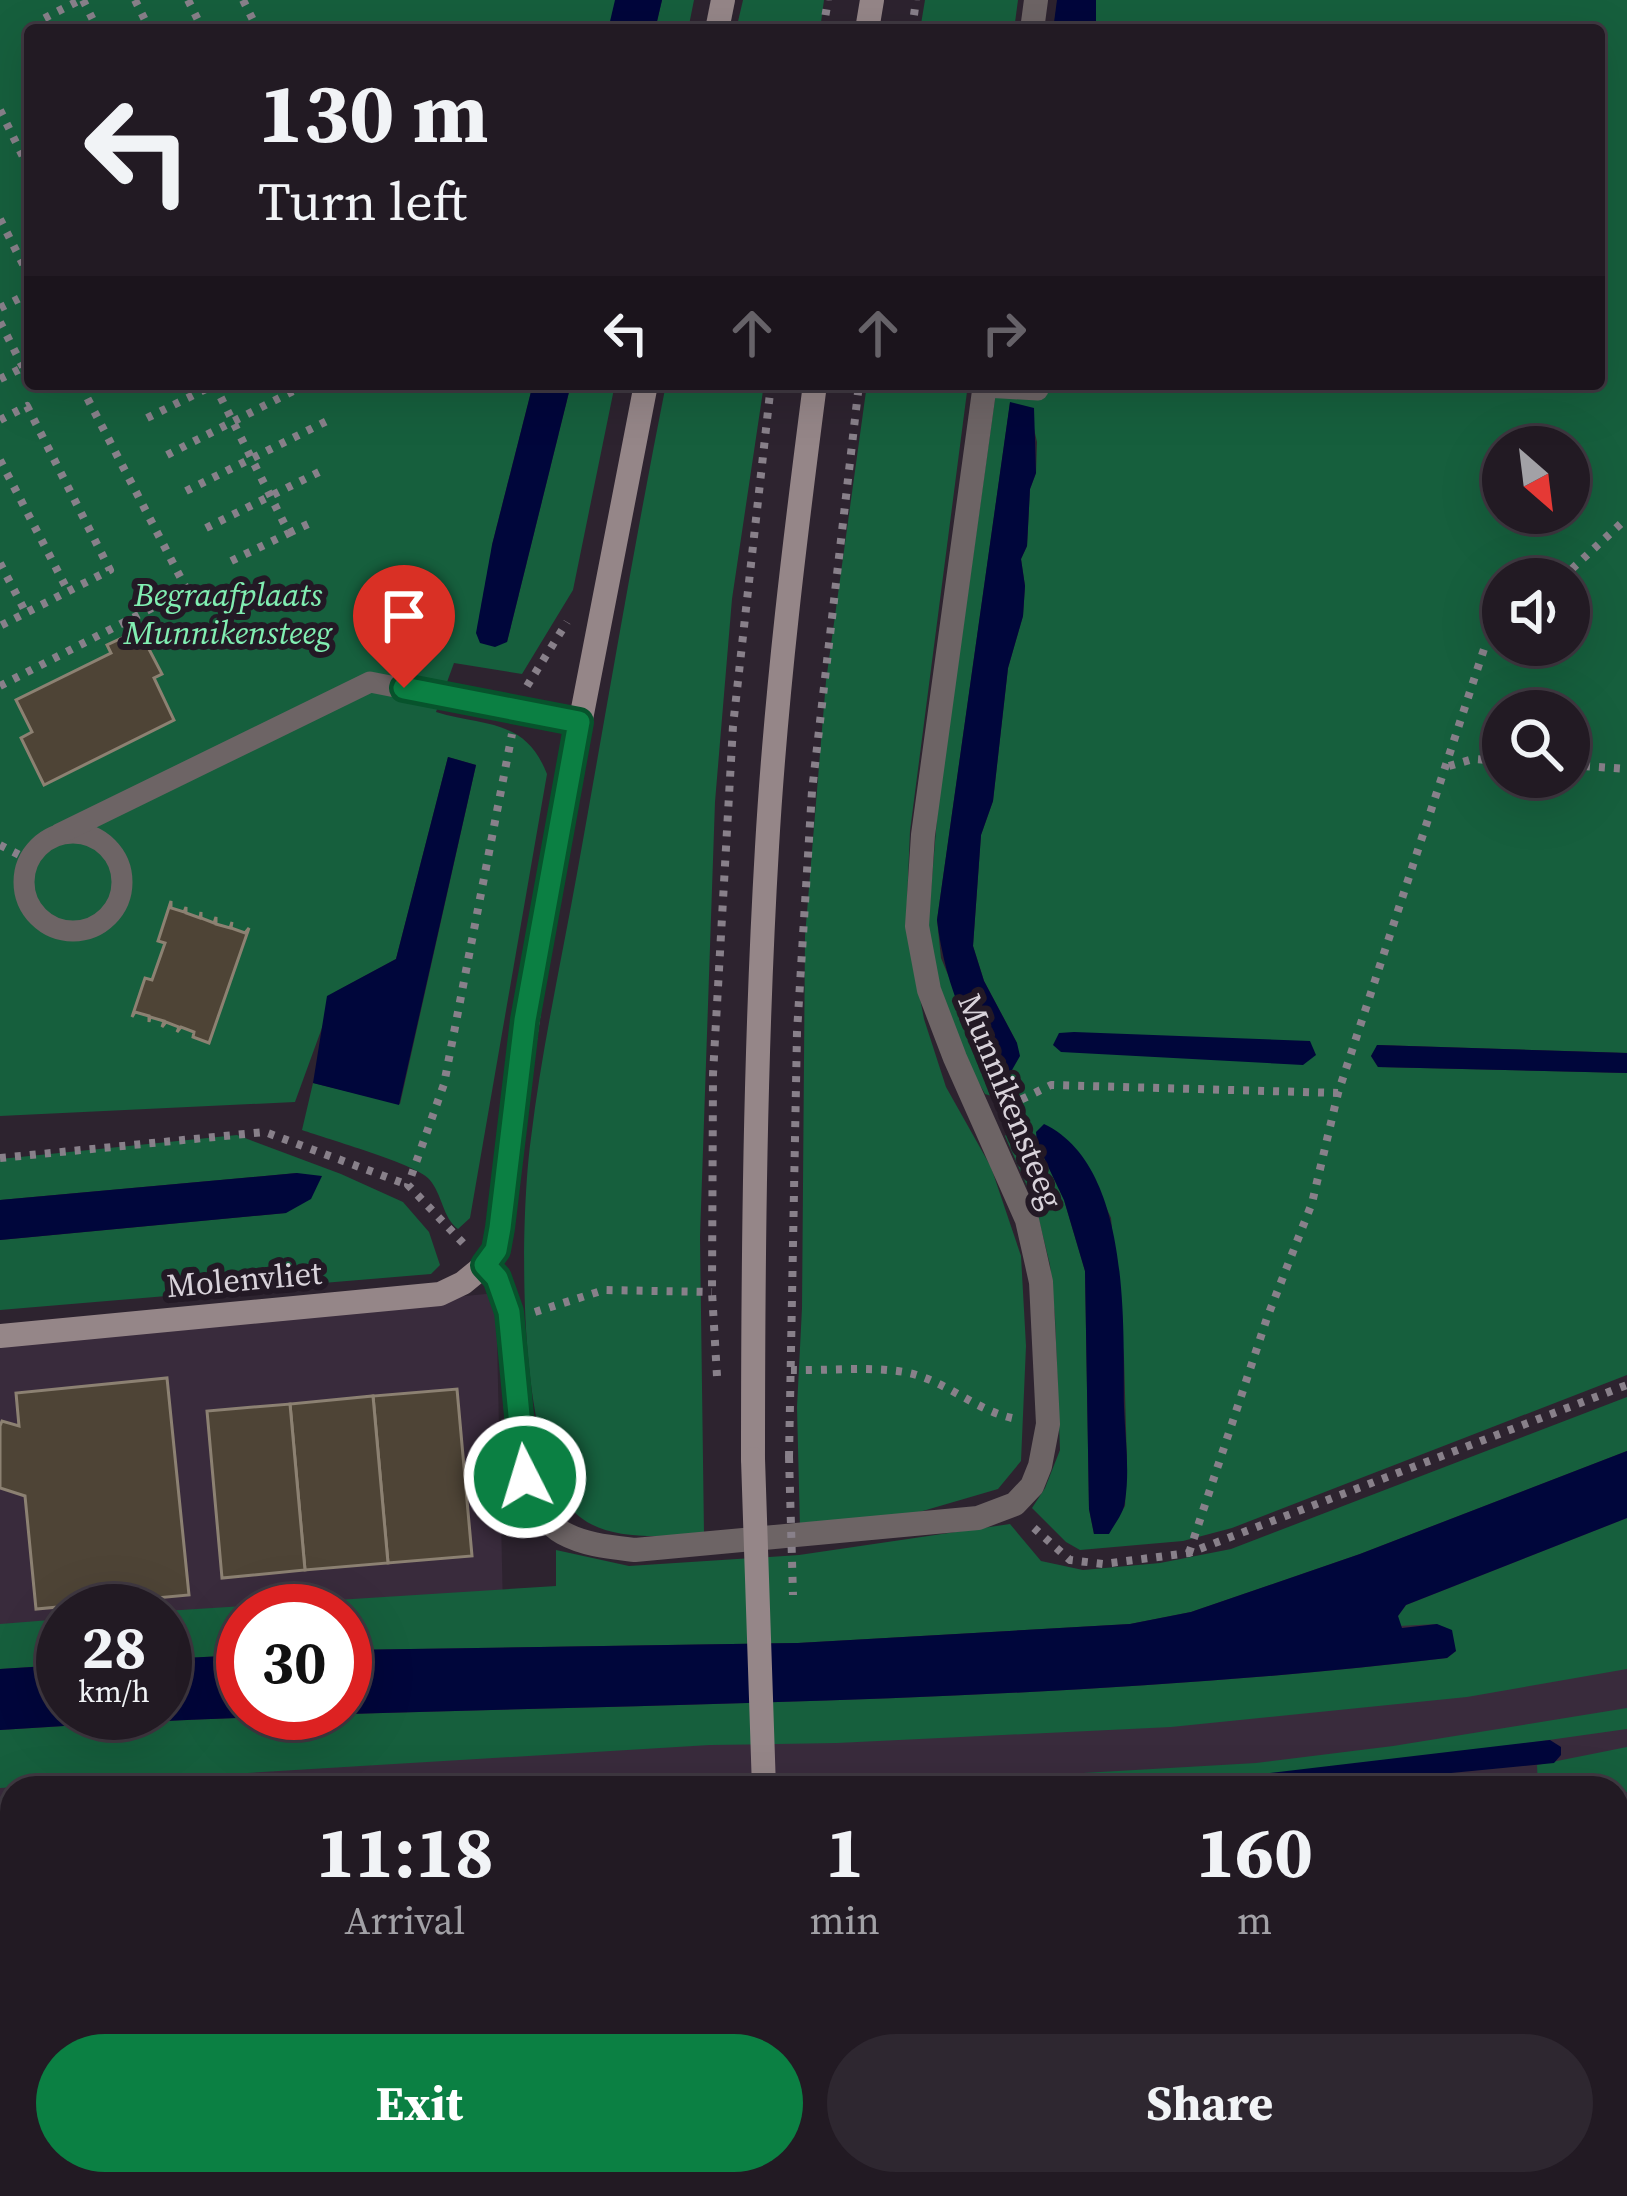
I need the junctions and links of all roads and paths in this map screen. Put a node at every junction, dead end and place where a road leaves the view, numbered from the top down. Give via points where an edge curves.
1 (81, 0) edge
2 (43, 24) edge
3 (0, 110) edge
4 (24, 159) edge
5 (0, 220) edge
6 (24, 266) edge
7 (0, 322) edge
8 (24, 361) edge
9 (83, 390) edge
10 (203, 390) edge
11 (218, 390) edge
12 (295, 390) edge
13 (645, 390) edge
14 (814, 390) edge
15 (859, 390) edge
16 (984, 390) edge
17 (148, 418) dead end
18 (333, 418) dead end
19 (0, 420) edge
20 (233, 421) junction
21 (167, 455) dead end
22 (251, 458) junction
23 (0, 460) edge
24 (319, 472) dead end
25 (186, 491) dead end
26 (270, 496) junction
27 (1627, 518) edge
28 (308, 524) dead end
29 (206, 528) dead end
30 (289, 533) junction
31 (1584, 558) edge
32 (0, 563) edge
33 (225, 564) dead end
34 (68, 591) junction
35 (26, 613) junction
36 (569, 619) dead end
37 (0, 626) edge
38 (1482, 656) edge
39 (0, 686) edge
40 (517, 709) junction
41 (579, 722) junction
42 (1482, 760) edge
43 (1590, 766) edge
44 (1448, 767) junction
45 (1627, 769) edge
46 (59, 834) junction
47 (0, 845) edge
48 (29, 860) junction
49 (1338, 1093) junction
50 (983, 1118) junction
51 (0, 1157) edge
52 (408, 1185) junction
53 (485, 1265) junction
54 (712, 1292) dead end
55 (509, 1312) junction
56 (0, 1336) edge
57 (791, 1370) junction
58 (1627, 1385) edge
59 (1048, 1424) junction
60 (789, 1457) dead end
61 (1015, 1504) junction
62 (1189, 1553) junction
63 (764, 1776) edge

1 - 2 path
3 - 4 path
5 - 6 path
7 - 8 path
9 - 39 path via 188,590
10 - 17 path
11 - 20 path
12 - 20 path
13 - 41 main road
14 - 63 main road, bridge via 767,842 755,1112
15 - 57 path via 812,791 797,1032
16 - 50 street, Munnikensteeg via 917,926 929,990
18 - 22 path
19 - 34 path via 27,406 110,570
20 - 21 path
20 - 22 path
22 - 25 path
22 - 26 path
23 - 34 path
24 - 26 path
26 - 29 path
26 - 30 path
27 - 31 path
28 - 30 path
30 - 33 path
32 - 35 path
34 - 35 path
35 - 37 path
36 - 40 path
38 - 44 path
40 - 41 lane
40 - 46 lane via 370,682
40 - 52 path via 444,1084
41 - 53 main road via 525,1020 500,1228
42 - 44 path
43 - 45 path
44 - 49 path
46 - 48 lane
46 - 48 lane via 88,834 115,855 121,893 100,923 67,932 39,918 23,889
47 - 48 path
49 - 50 path via 1051,1085
49 - 62 path via 1312,1203
50 - 59 street, Munnikensteeg via 1027,1220 1041,1282
51 - 52 path via 265,1132
52 - 53 path
53 - 55 street
53 - 56 main road, Molenvliet via 440,1294
54 - 55 path via 604,1290 534,1313
55 - 61 street via 525,1477 535,1505 565,1535 635,1550 962,1520
57 - 59 path via 904,1372 1000,1416
57 - 60 path
58 - 62 path
59 - 61 street, Munnikensteeg via 1032,1486
61 - 62 path via 1070,1560

